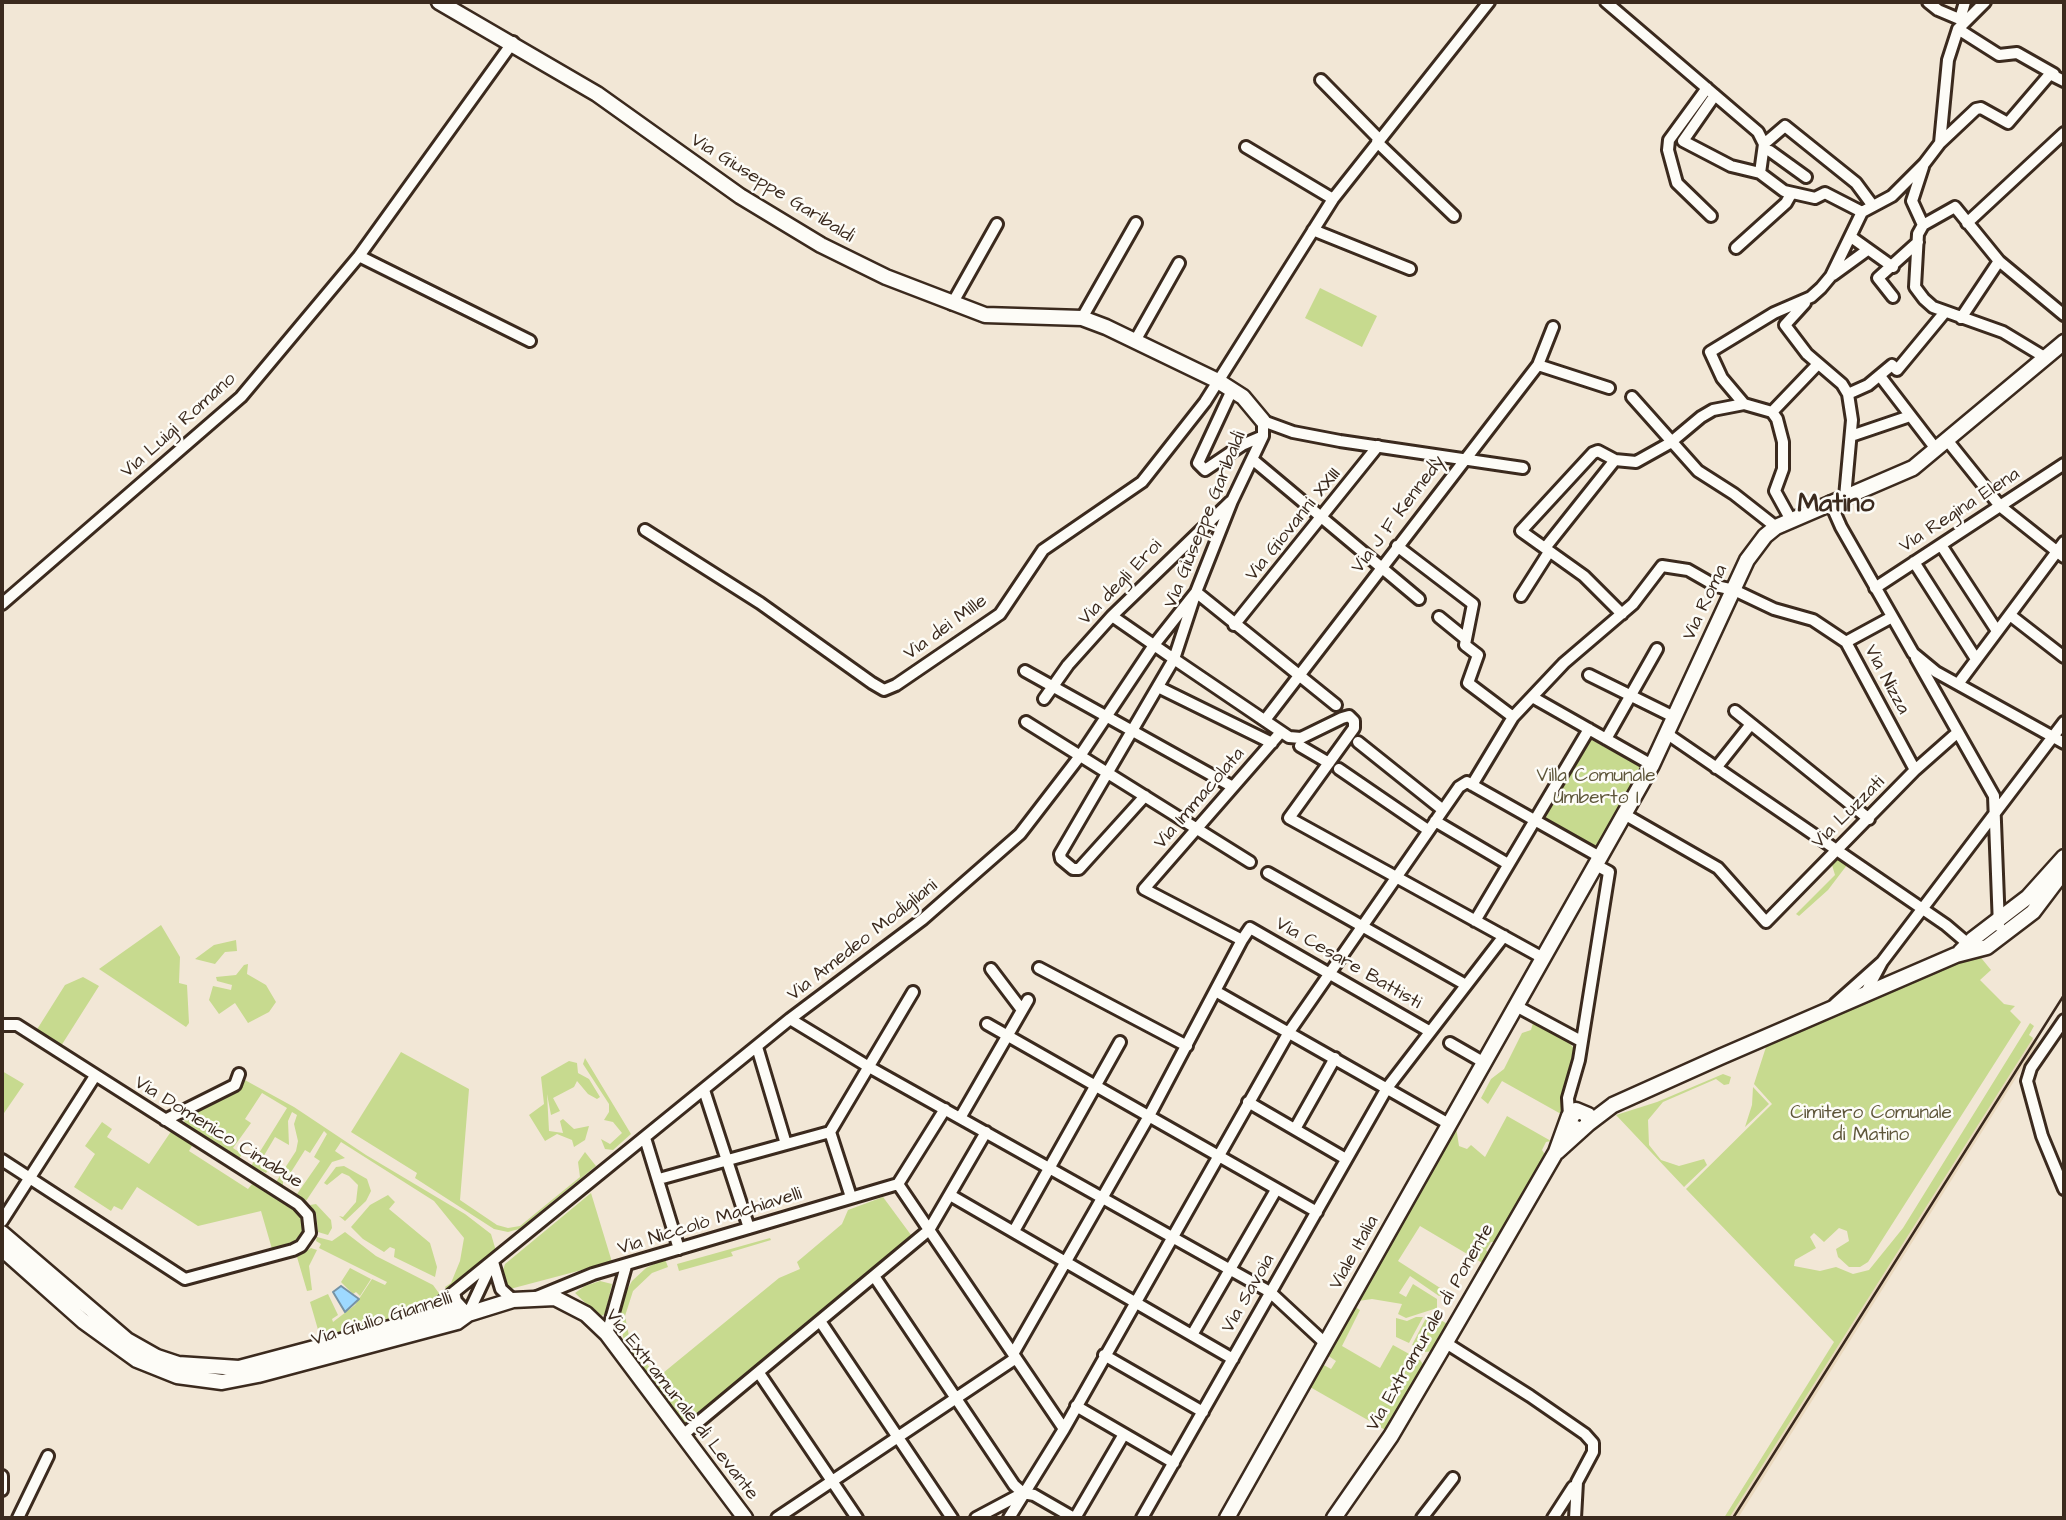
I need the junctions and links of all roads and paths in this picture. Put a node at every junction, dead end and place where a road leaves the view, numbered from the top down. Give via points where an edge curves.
1 (439, 2) edge
2 (1489, 2) edge
3 (1606, 2) edge
4 (1928, 2) edge
5 (1965, 2) edge
6 (1984, 2) edge
7 (1939, 6) edge
8 (1961, 23) junction
9 (513, 42) junction
10 (2050, 74) junction
11 (2064, 74) edge
12 (1321, 80) dead end
13 (2064, 81) edge
14 (1711, 92) junction
15 (2064, 133) edge
16 (1378, 141) junction
17 (1940, 142) junction
18 (1247, 147) dead end
19 (1767, 147) junction
20 (1924, 164) junction
21 (1760, 173) junction
22 (1806, 177) dead end
23 (1791, 194) junction
24 (1334, 199) junction
25 (1873, 206) junction
26 (1862, 212) junction
27 (1454, 216) dead end
28 (1711, 216) dead end
29 (1136, 223) dead end
30 (1967, 223) junction
31 (997, 224) dead end
32 (1923, 225) junction
33 (1313, 230) junction
34 (1851, 237) junction
35 (1918, 242) junction
36 (1736, 248) dead end
37 (1866, 251) junction
38 (359, 256) junction
39 (1998, 261) junction
40 (1179, 263) dead end
41 (1893, 267) junction
42 (1410, 269) dead end
43 (1831, 276) junction
44 (1811, 297) junction
45 (1893, 297) dead end
46 (952, 304) junction
47 (1945, 312) junction
48 (2064, 315) edge
49 (1082, 318) junction
50 (1961, 318) junction
51 (1553, 327) dead end
52 (530, 341) dead end
53 (1135, 341) junction
54 (2064, 342) edge
55 (2046, 358) junction
56 (1538, 365) junction
57 (1818, 365) junction
58 (1880, 376) junction
59 (1218, 381) junction
60 (1609, 388) dead end
61 (1232, 390) junction
62 (1849, 394) junction
63 (1632, 397) dead end
64 (1744, 404) junction
65 (1772, 412) junction
66 (1910, 416) junction
67 (1263, 429) junction
68 (1851, 436) junction
69 (1670, 443) junction
70 (1942, 445) junction
71 (1378, 446) junction
72 (1252, 459) junction
73 (1464, 459) junction
74 (1615, 460) junction
75 (2064, 464) edge
76 (1523, 468) dead end
77 (1845, 497) junction
78 (1232, 500) junction
79 (1830, 502) junction
80 (2000, 506) junction
81 (1321, 517) junction
82 (1791, 520) junction
83 (1776, 527) junction
84 (645, 530) dead end
85 (2064, 542) edge
86 (1941, 545) junction
87 (1398, 546) junction
88 (1547, 550) junction
89 (2061, 554) edge
90 (1914, 562) junction
91 (1381, 568) junction
92 (1875, 588) junction
93 (1734, 590) junction
94 (1196, 592) junction
95 (1521, 596) dead end
96 (1419, 599) dead end
97 (2, 604) edge
98 (1622, 614) junction
99 (2010, 615) junction
100 (1112, 616) junction
101 (1439, 617) dead end
102 (1892, 617) junction
103 (1234, 625) junction
104 (1997, 631) junction
105 (1466, 639) junction
106 (1846, 642) junction
107 (1154, 645) junction
108 (1657, 649) dead end
109 (1913, 653) junction
110 (2064, 657) edge
111 (1174, 659) junction
112 (1976, 659) junction
113 (1025, 671) dead end
114 (1589, 676) dead end
115 (1298, 677) junction
116 (1955, 682) junction
117 (1053, 686) junction
118 (1158, 687) junction
119 (1629, 695) junction
120 (1937, 696) junction
121 (1534, 698) junction
122 (1044, 699) dead end
123 (1336, 705) dead end
124 (1735, 711) dead end
125 (1108, 717) junction
126 (1513, 717) junction
127 (1674, 717) junction
128 (1265, 720) junction
129 (1026, 722) dead end
130 (2064, 722) edge
131 (1751, 724) junction
132 (1589, 729) junction
133 (1132, 731) junction
134 (1282, 732) junction
135 (1958, 732) junction
136 (1666, 733) junction
137 (2053, 737) junction
138 (1606, 739) junction
139 (1359, 742) dead end
140 (1272, 743) junction
141 (2064, 743) edge
142 (1300, 746) dead end
143 (1080, 756) junction
144 (1329, 763) junction
145 (1652, 765) junction
146 (1717, 768) junction
147 (1339, 769) dead end
148 (1915, 770) junction
149 (1108, 773) junction
150 (1472, 785) junction
151 (1233, 787) junction
152 (1145, 796) junction
153 (1997, 807) junction
154 (1443, 810) junction
155 (1624, 814) junction
156 (1869, 819) junction
157 (1536, 821) junction
158 (1432, 825) junction
159 (1197, 829) junction
160 (1837, 849) junction
161 (2064, 857) edge
162 (1598, 861) junction
163 (1250, 862) dead end
164 (1508, 864) junction
165 (2064, 871) edge
166 (1268, 873) dead end
167 (1395, 877) junction
168 (1920, 908) junction
169 (1998, 920) junction
170 (1475, 921) junction
171 (1361, 926) junction
172 (1504, 936) junction
173 (1242, 940) junction
174 (2002, 940) junction
175 (1972, 946) junction
176 (1543, 958) junction
177 (991, 968) dead end
178 (1039, 968) dead end
179 (1328, 973) junction
180 (1465, 985) junction
181 (913, 992) dead end
182 (1217, 992) junction
183 (1858, 993) junction
184 (1028, 999) dead end
185 (1516, 1006) junction
186 (1022, 1010) junction
187 (790, 1019) junction
188 (2064, 1020) edge
189 (987, 1024) dead end
190 (2, 1025) edge
191 (1429, 1031) junction
192 (1289, 1032) junction
193 (1008, 1035) junction
194 (1581, 1041) junction
195 (1120, 1042) dead end
196 (1450, 1043) dead end
197 (1187, 1045) junction
198 (757, 1047) junction
199 (1335, 1058) junction
200 (1483, 1062) junction
201 (869, 1067) junction
202 (239, 1074) dead end
203 (95, 1076) junction
204 (1094, 1087) junction
205 (1387, 1088) junction
206 (704, 1090) junction
207 (1248, 1102) junction
208 (945, 1109) junction
209 (1149, 1116) junction
210 (960, 1118) junction
211 (1581, 1118) junction
212 (165, 1120) junction
213 (1449, 1124) junction
214 (1295, 1129) junction
215 (830, 1132) junction
216 (986, 1132) junction
217 (645, 1138) junction
218 (786, 1144) junction
219 (1217, 1156) junction
220 (1346, 1159) junction
221 (2, 1160) edge
222 (726, 1160) junction
223 (1049, 1168) junction
224 (29, 1178) junction
225 (659, 1179) junction
226 (898, 1184) junction
227 (2064, 1189) edge
228 (1276, 1190) junction
229 (950, 1195) junction
230 (852, 1197) junction
231 (1102, 1197) junction
232 (1317, 1212) junction
233 (2, 1221) edge
234 (749, 1228) junction
235 (929, 1230) junction
236 (1014, 1231) junction
237 (2, 1233) edge
238 (1172, 1235) junction
239 (2, 1249) edge
240 (678, 1249) junction
241 (493, 1262) junction
242 (1066, 1263) junction
243 (626, 1266) junction
244 (1230, 1270) junction
245 (874, 1276) junction
246 (454, 1292) junction
247 (1270, 1292) junction
248 (534, 1298) junction
249 (513, 1300) junction
250 (1134, 1302) junction
251 (468, 1314) junction
252 (418, 1321) junction
253 (820, 1321) junction
254 (607, 1334) junction
255 (1192, 1335) junction
256 (1446, 1343) junction
257 (1326, 1344) junction
258 (1015, 1356) junction
259 (1104, 1356) junction
260 (1233, 1359) junction
261 (759, 1373) junction
262 (956, 1399) junction
263 (1076, 1406) junction
264 (1203, 1412) junction
265 (1064, 1429) junction
266 (684, 1434) junction
267 (1125, 1434) junction
268 (898, 1437) junction
269 (48, 1456) dead end
270 (1174, 1463) junction
271 (2, 1476) edge
272 (1453, 1478) dead end
273 (832, 1481) junction
274 (1577, 1482) junction
275 (2, 1490) edge
276 (1023, 1493) junction
277 (18, 1518) edge
278 (745, 1518) edge
279 (777, 1518) edge
280 (857, 1518) edge
281 (952, 1518) edge
282 (976, 1518) edge
283 (1009, 1518) edge
284 (1075, 1518) edge
285 (1142, 1518) edge
286 (1227, 1518) edge
287 (1334, 1518) edge
288 (1422, 1518) edge
289 (1553, 1518) edge
290 (1575, 1518) edge

1 - 9 main road, Via Giuseppe Garibaldi
2 - 16 street
3 - 14 street
4 - 7 street
5 - 8 street
6 - 8 street
7 - 8 street
8 - 10 street via 1998,55 2017,53
8 - 17 street via 1948,60
9 - 38 street, Via Luigi Romano
9 - 46 main road, Via Giuseppe Garibaldi via 597,94 740,196 821,245
10 - 11 street
10 - 13 street
10 - 17 street via 2008,123 1976,109
12 - 16 street
14 - 19 street via 1758,132
14 - 21 street via 1683,141 1731,166
14 - 28 street via 1669,140 1668,150 1677,183
15 - 30 street
16 - 24 street
16 - 27 street
17 - 20 street
18 - 24 street
19 - 21 street
19 - 22 street
19 - 25 street via 1785,126 1856,183
20 - 25 street via 1892,196
20 - 32 street via 1912,201
21 - 23 street
23 - 26 street via 1815,198 1825,193
23 - 36 street
24 - 33 street
25 - 26 street
26 - 34 street
29 - 49 street
30 - 32 street via 1955,207
30 - 39 street
31 - 46 street
32 - 35 street
33 - 42 street
33 - 59 street
34 - 37 street
34 - 43 street
35 - 41 street
35 - 47 street via 1915,287 1933,307
37 - 41 street
37 - 43 street
38 - 52 street
38 - 97 street, Via Luigi Romano via 241,397
39 - 48 street
39 - 50 street
40 - 53 street
41 - 45 street via 1878,278
43 - 44 street
44 - 57 street via 1785,325
44 - 64 street via 1774,313 1710,352 1722,378
46 - 49 main road, Via Giuseppe Garibaldi via 985,315
47 - 50 street
47 - 58 street via 1897,370 1892,365
49 - 53 main road, Via Giuseppe Garibaldi
50 - 55 street via 2003,332
51 - 56 street, Via J F Kennedy
53 - 59 main road, Via Giuseppe Garibaldi
54 - 55 main road, Via Roma
55 - 70 main road, Via Roma
56 - 60 street
56 - 73 street, Via J F Kennedy
57 - 62 street
57 - 65 street
58 - 62 street
58 - 66 street
59 - 61 main road, Via Giuseppe Garibaldi
59 - 84 street, Via dei Mille via 1142,482 1043,550 1000,614 884,690
61 - 67 main road, Via Giuseppe Garibaldi via 1244,397
61 - 67 street via 1198,463 1205,470
62 - 68 street
63 - 69 street
64 - 65 street
64 - 69 street via 1700,416
65 - 82 street via 1783,442 1783,469 1775,491
66 - 68 street
66 - 70 street
67 - 71 street
67 - 72 street, Via Giuseppe Garibaldi
68 - 77 street
69 - 74 street via 1636,462
69 - 83 street via 1698,471
70 - 77 main road, Via Roma via 1913,468
70 - 80 street
71 - 73 street
71 - 81 street, Via Giovanni XXIII
72 - 78 street, Via Giuseppe Garibaldi
72 - 81 street
73 - 76 street
73 - 87 street, Via J F Kennedy
74 - 88 street
74 - 88 street via 1593,453 1521,531
75 - 80 street, Via Regina Elena
77 - 79 main road, Via Roma
78 - 94 street, Via Giuseppe Garibaldi
78 - 100 street, Via degli Eroi
79 - 82 main road, Via Roma
79 - 92 street
80 - 86 street, Via Regina Elena
80 - 89 street
81 - 91 street
81 - 103 street, Via Giovanni XXIII
82 - 83 main road, Via Roma
83 - 93 main road, Via Roma via 1747,560
85 - 89 street
86 - 90 street, Via Regina Elena
86 - 104 street
87 - 91 street, Via J F Kennedy
87 - 105 street via 1473,604
88 - 95 street
88 - 98 street via 1584,576
89 - 99 street
90 - 92 street, Via Regina Elena
90 - 112 street
91 - 96 street
91 - 115 street, Via J F Kennedy
92 - 102 street
93 - 98 street, Via Nizza via 1716,586 1688,570 1662,566
93 - 106 street, Via Nizza via 1774,610 1813,620
93 - 127 main road, Via Roma
94 - 103 street
94 - 107 street, Via Amedeo Modigliani
94 - 111 street, Via Giuseppe Garibaldi
98 - 121 street via 1564,663
99 - 104 street
99 - 110 street
100 - 107 street
100 - 117 street, Via degli Eroi
101 - 105 street
102 - 106 street
102 - 109 street
103 - 115 street
104 - 112 street
105 - 126 street via 1465,645 1478,655 1468,683
106 - 148 street, Via Nizza
107 - 111 street
107 - 125 street, Via Amedeo Modigliani
108 - 119 street
109 - 116 street
109 - 120 street
111 - 118 street, Via Giuseppe Garibaldi
111 - 128 street
112 - 116 street
113 - 117 street
114 - 119 street
115 - 123 street
115 - 128 street, Via J F Kennedy
116 - 120 street
116 - 137 street
117 - 122 street, Via degli Eroi
117 - 125 street
118 - 133 street, Via Giuseppe Garibaldi
118 - 140 street
119 - 127 street
119 - 138 street
120 - 135 street
121 - 126 street
121 - 132 street
124 - 131 street
125 - 133 street
125 - 143 street, Via Amedeo Modigliani
126 - 150 street
127 - 136 main road, Via Roma
128 - 134 street
129 - 143 street
130 - 137 street
131 - 146 street
131 - 156 street
132 - 138 street
132 - 157 street
133 - 149 street, Via Giuseppe Garibaldi
133 - 151 street
134 - 140 street, Via Immacolata
134 - 144 street via 1301,737 1349,716 1354,728
135 - 148 street, Via Luzzati
135 - 153 street
136 - 145 main road, Via Roma
136 - 146 street
137 - 141 street
137 - 153 street
138 - 145 street
139 - 154 street
140 - 151 street, Via Immacolata
142 - 144 street
143 - 149 street
143 - 187 street, Via Amedeo Modigliani via 1020,834 923,919
144 - 167 street via 1289,818
145 - 155 main road, Via Roma
146 - 160 street
147 - 158 street
148 - 156 street, Via Luzzati
149 - 152 street
149 - 152 street, Via Giuseppe Garibaldi via 1060,854 1073,869 1096,854
150 - 154 street via 1467,782 1459,787
150 - 157 street
151 - 159 street, Via Immacolata
152 - 159 street
153 - 168 street
153 - 169 street
154 - 158 street
155 - 160 street, Via Luzzati via 1718,868 1766,922
155 - 162 main road, Via Roma
156 - 160 street, Via Luzzati
157 - 162 street
157 - 164 street
158 - 164 street
158 - 167 street
159 - 163 street
159 - 173 street, Via Immacolata via 1144,889
160 - 168 street
161 - 169 main road via 2028,897
162 - 176 main road, Via Roma
162 - 194 street via 1609,872
164 - 170 street
165 - 174 main road via 2033,912
166 - 171 street
167 - 170 street
167 - 171 street
168 - 175 street
168 - 183 street
169 - 174 street
169 - 175 main road
170 - 172 street
171 - 179 street
171 - 180 street
172 - 176 street
172 - 180 street, Via Savoia
173 - 179 street, Via Cesare Battisti via 1250,928
173 - 182 street
174 - 175 main road via 1987,947
175 - 183 main road
176 - 185 main road, Via Roma
177 - 186 street
178 - 197 street
179 - 191 street, Via Cesare Battisti
179 - 192 street
180 - 191 street, Via Savoia
181 - 201 street
182 - 192 street
182 - 197 street
183 - 211 main road
184 - 186 street
185 - 194 street
185 - 200 main road, Viale Italia
186 - 193 street
187 - 198 street, Via Amedeo Modigliani
187 - 201 street
188 - 227 street via 2027,1081 2042,1136
189 - 193 street
190 - 203 street, Via Domenico Cimabue via 17,1025
191 - 205 street, Via Savoia
192 - 199 street
192 - 207 street
193 - 204 street
193 - 210 street
194 - 211 street via 1569,1098
195 - 204 street
196 - 200 street
197 - 209 street
198 - 206 street, Via Amedeo Modigliani
198 - 218 street
199 - 205 street
199 - 214 street
200 - 213 main road, Viale Italia
201 - 208 street
201 - 215 street
202 - 212 street via 235,1085
203 - 212 street, Via Domenico Cimabue
203 - 224 street
204 - 209 street
204 - 223 street
205 - 213 street
205 - 220 street, Via Savoia
206 - 217 street, Via Amedeo Modigliani
206 - 222 street
207 - 214 street
207 - 219 street
208 - 210 street
208 - 226 street
209 - 219 street
209 - 231 street
210 - 216 street
211 - 256 main road, Via Extramurale di Ponente via 1556,1152
212 - 224 street, Via Domenico Cimabue via 302,1207 310,1222 305,1242 275,1256 185,1279
213 - 257 main road, Viale Italia
214 - 220 street
215 - 218 street
215 - 230 street
216 - 223 street
216 - 229 street
217 - 225 street
217 - 241 street, Via Amedeo Modigliani
218 - 222 street
219 - 228 street
219 - 238 street
220 - 232 street, Via Savoia
221 - 224 street, Via Domenico Cimabue
222 - 225 street
222 - 234 street
223 - 231 street
223 - 236 street
224 - 233 street
225 - 240 street
226 - 230 street, Via Niccolò Machiavelli
226 - 235 street
228 - 232 street
228 - 244 street
229 - 235 street
229 - 236 street
230 - 234 street, Via Niccolò Machiavelli
231 - 238 street
231 - 242 street
232 - 247 street, Via Savoia
234 - 240 street, Via Niccolò Machiavelli
235 - 245 street
235 - 258 street
236 - 242 street
237 - 252 main road, Via Giulio Giannelli via 127,1340 178,1364 239,1368
238 - 244 street
238 - 250 street
239 - 251 main road, Via Giulio Giannelli via 114,1345 156,1370 194,1379 236,1381 457,1322
240 - 243 street, Via Niccolò Machiavelli
241 - 246 street, Via Amedeo Modigliani
241 - 249 street via 501,1289
241 - 251 street, Via Amedeo Modigliani
242 - 250 street
242 - 258 street
243 - 248 street, Via Niccolò Machiavelli
243 - 254 street
244 - 247 street
244 - 255 street
245 - 253 street
245 - 262 street
246 - 251 street
246 - 252 street, Via Amedeo Modigliani
247 - 257 street
247 - 260 street, Via Savoia
248 - 249 main road, Via Extramurale di Levante
248 - 254 main road, Via Extramurale di Levante via 570,1304
249 - 251 main road, Via Extramurale di Levante
250 - 255 street
250 - 259 street
251 - 252 main road, Via Giulio Giannelli via 454,1311
253 - 261 street
253 - 268 street
254 - 266 main road, Via Extramurale di Levante
255 - 260 street
256 - 274 street via 1589,1438 1592,1452
256 - 287 main road, Via Extramurale di Ponente via 1391,1436
257 - 286 main road, Viale Italia
258 - 262 street
258 - 265 street
259 - 263 street
259 - 264 street
260 - 264 street, Via Savoia
261 - 266 street
261 - 273 street
262 - 268 street
262 - 276 street
263 - 265 street
263 - 267 street
264 - 270 street, Via Savoia
265 - 276 street
266 - 278 main road, Via Extramurale di Levante
267 - 270 street
267 - 284 street
268 - 273 street
268 - 281 street
269 - 277 street
270 - 285 street, Via Savoia
271 - 275 street
272 - 288 street
273 - 279 street
273 - 280 street
274 - 289 street
274 - 290 street
276 - 282 street
276 - 283 street
276 - 284 street

